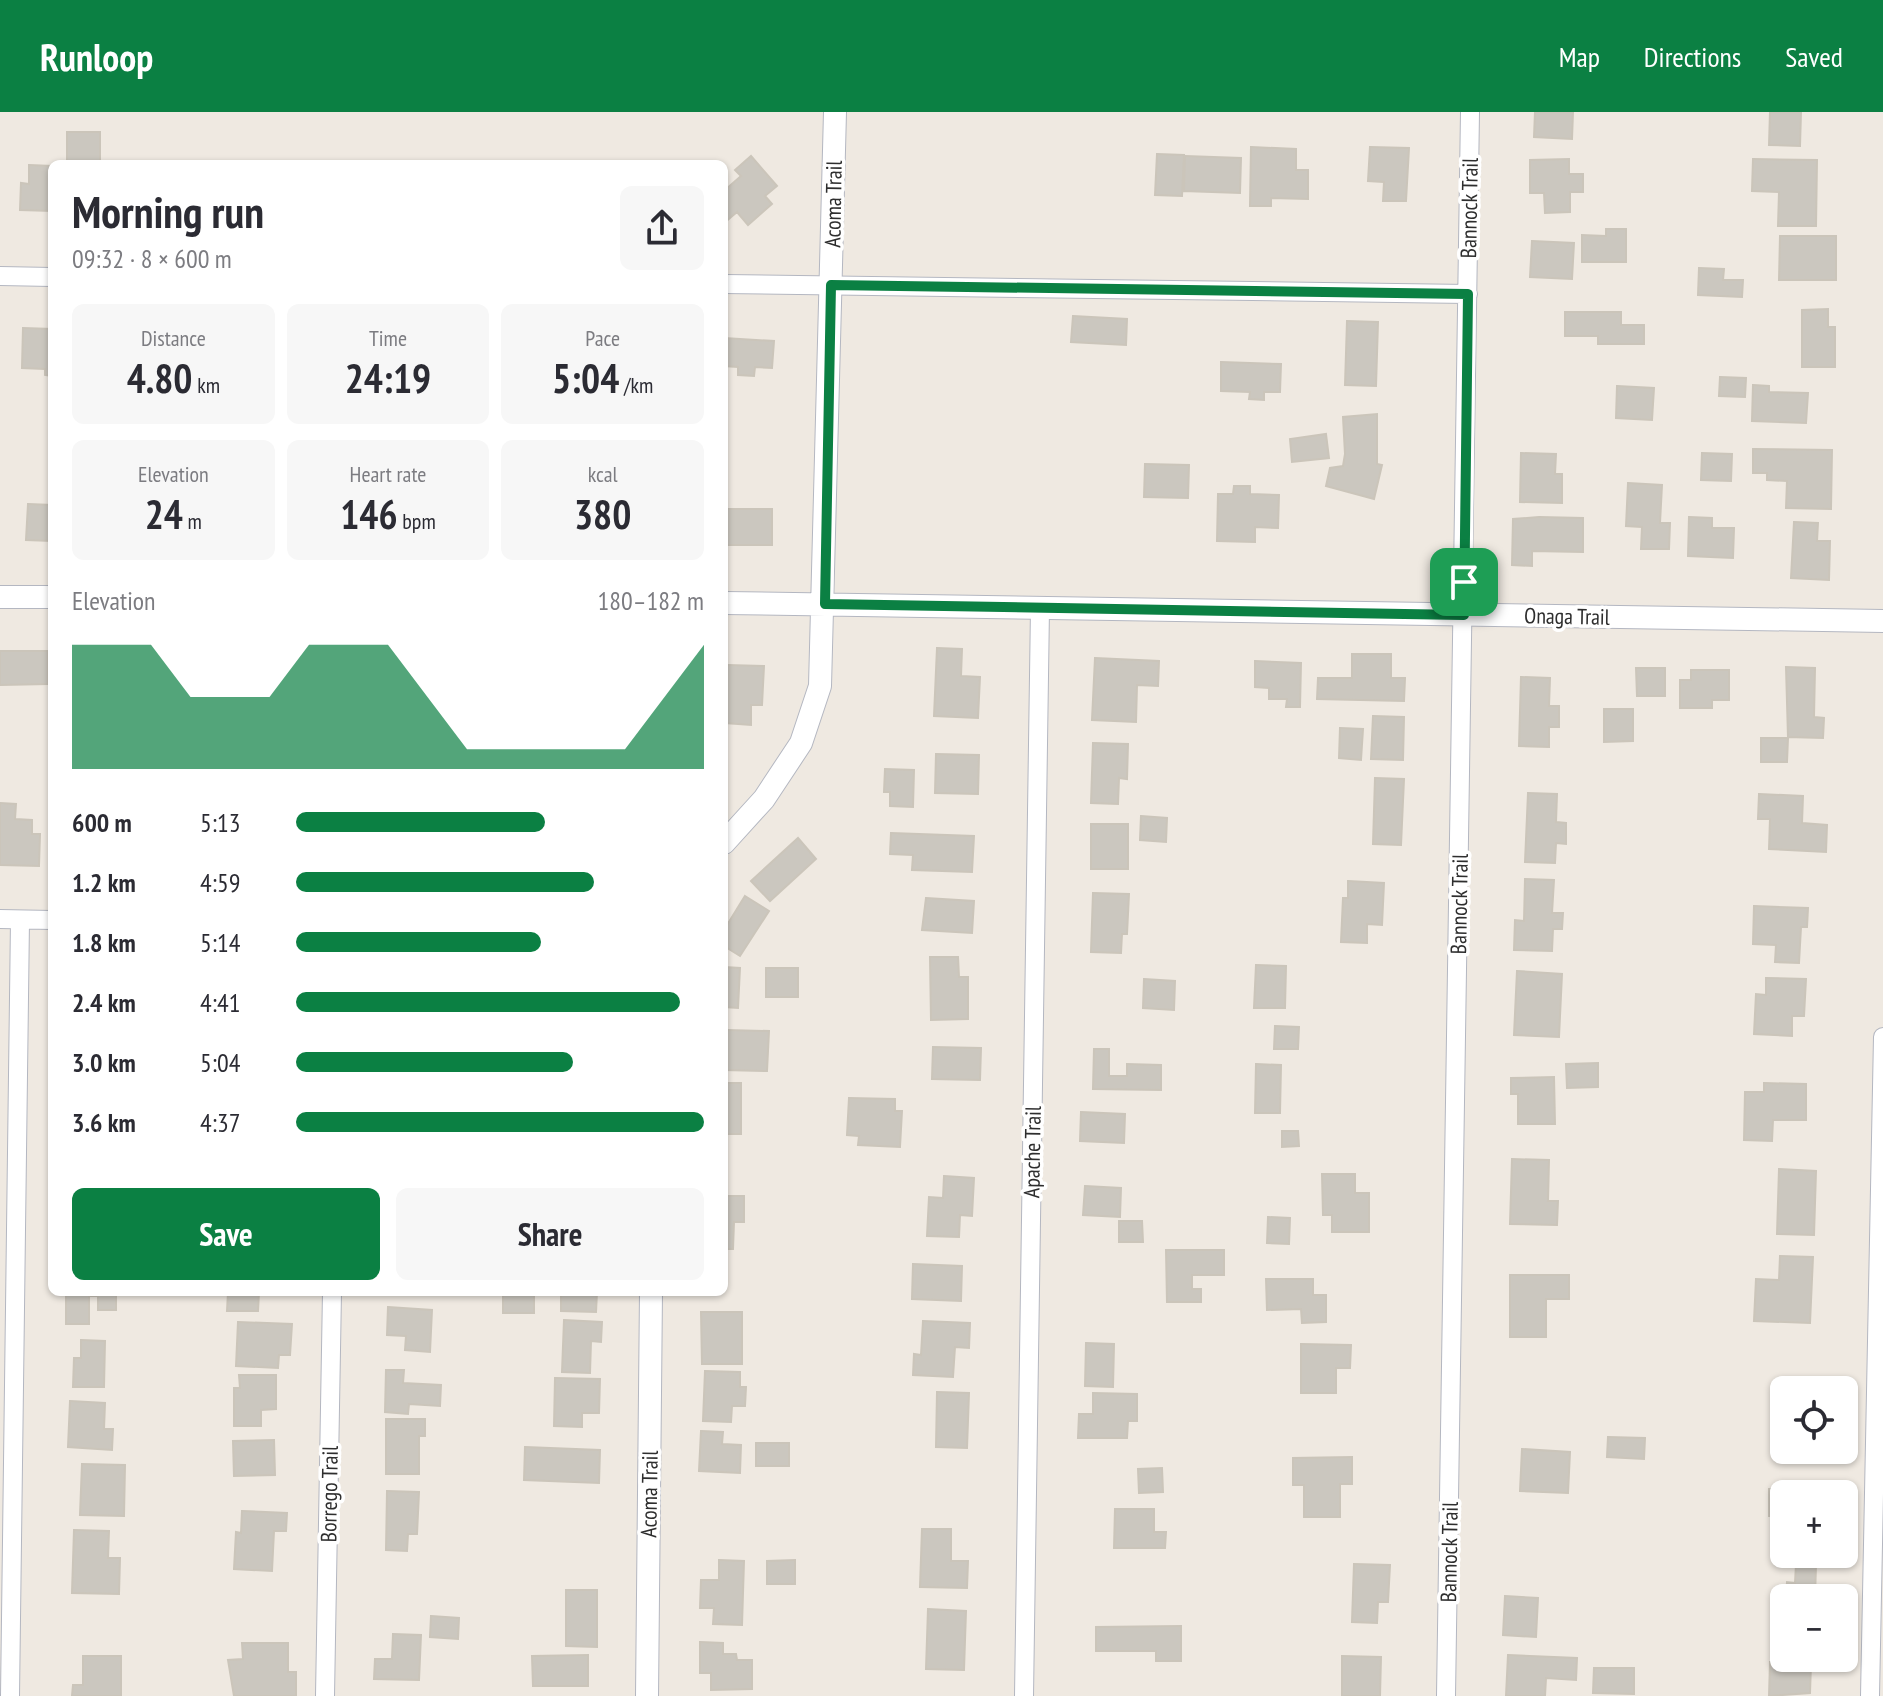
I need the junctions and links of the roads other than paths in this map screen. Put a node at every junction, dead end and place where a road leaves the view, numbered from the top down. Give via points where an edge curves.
1 (835, 112) edge
2 (1470, 112) edge
3 (0, 276) edge
4 (48, 277) edge
5 (728, 284) edge
6 (831, 285) junction
7 (1468, 294) junction
8 (0, 597) edge
9 (48, 597) edge
10 (728, 603) edge
11 (825, 604) junction
12 (1040, 608) junction
13 (1464, 615) junction
14 (1883, 621) edge
15 (728, 839) edge
16 (0, 919) edge
17 (20, 920) junction
18 (48, 920) edge
19 (1883, 1037) edge
20 (332, 1296) edge
21 (651, 1296) edge
22 (10, 1696) edge
23 (325, 1696) edge
24 (647, 1696) edge
25 (1024, 1696) edge
26 (1446, 1696) edge
27 (1870, 1696) edge

1 - 6 street, Acoma Trail
2 - 7 street, Bannock Trail
3 - 4 street
5 - 6 street
6 - 7 street
6 - 11 street, Acoma Trail
7 - 13 street, Bannock Trail
8 - 9 street
10 - 11 street, Onaga Trail
11 - 12 street, Onaga Trail
11 - 15 street, Acoma Trail via 820,686 801,743 764,799
12 - 13 street, Onaga Trail
12 - 25 street, Apache Trail
13 - 14 street, Onaga Trail
13 - 26 street, Bannock Trail
16 - 17 street
17 - 18 street
17 - 22 street
19 - 27 street
20 - 23 street, Borrego Trail
21 - 24 street, Acoma Trail

